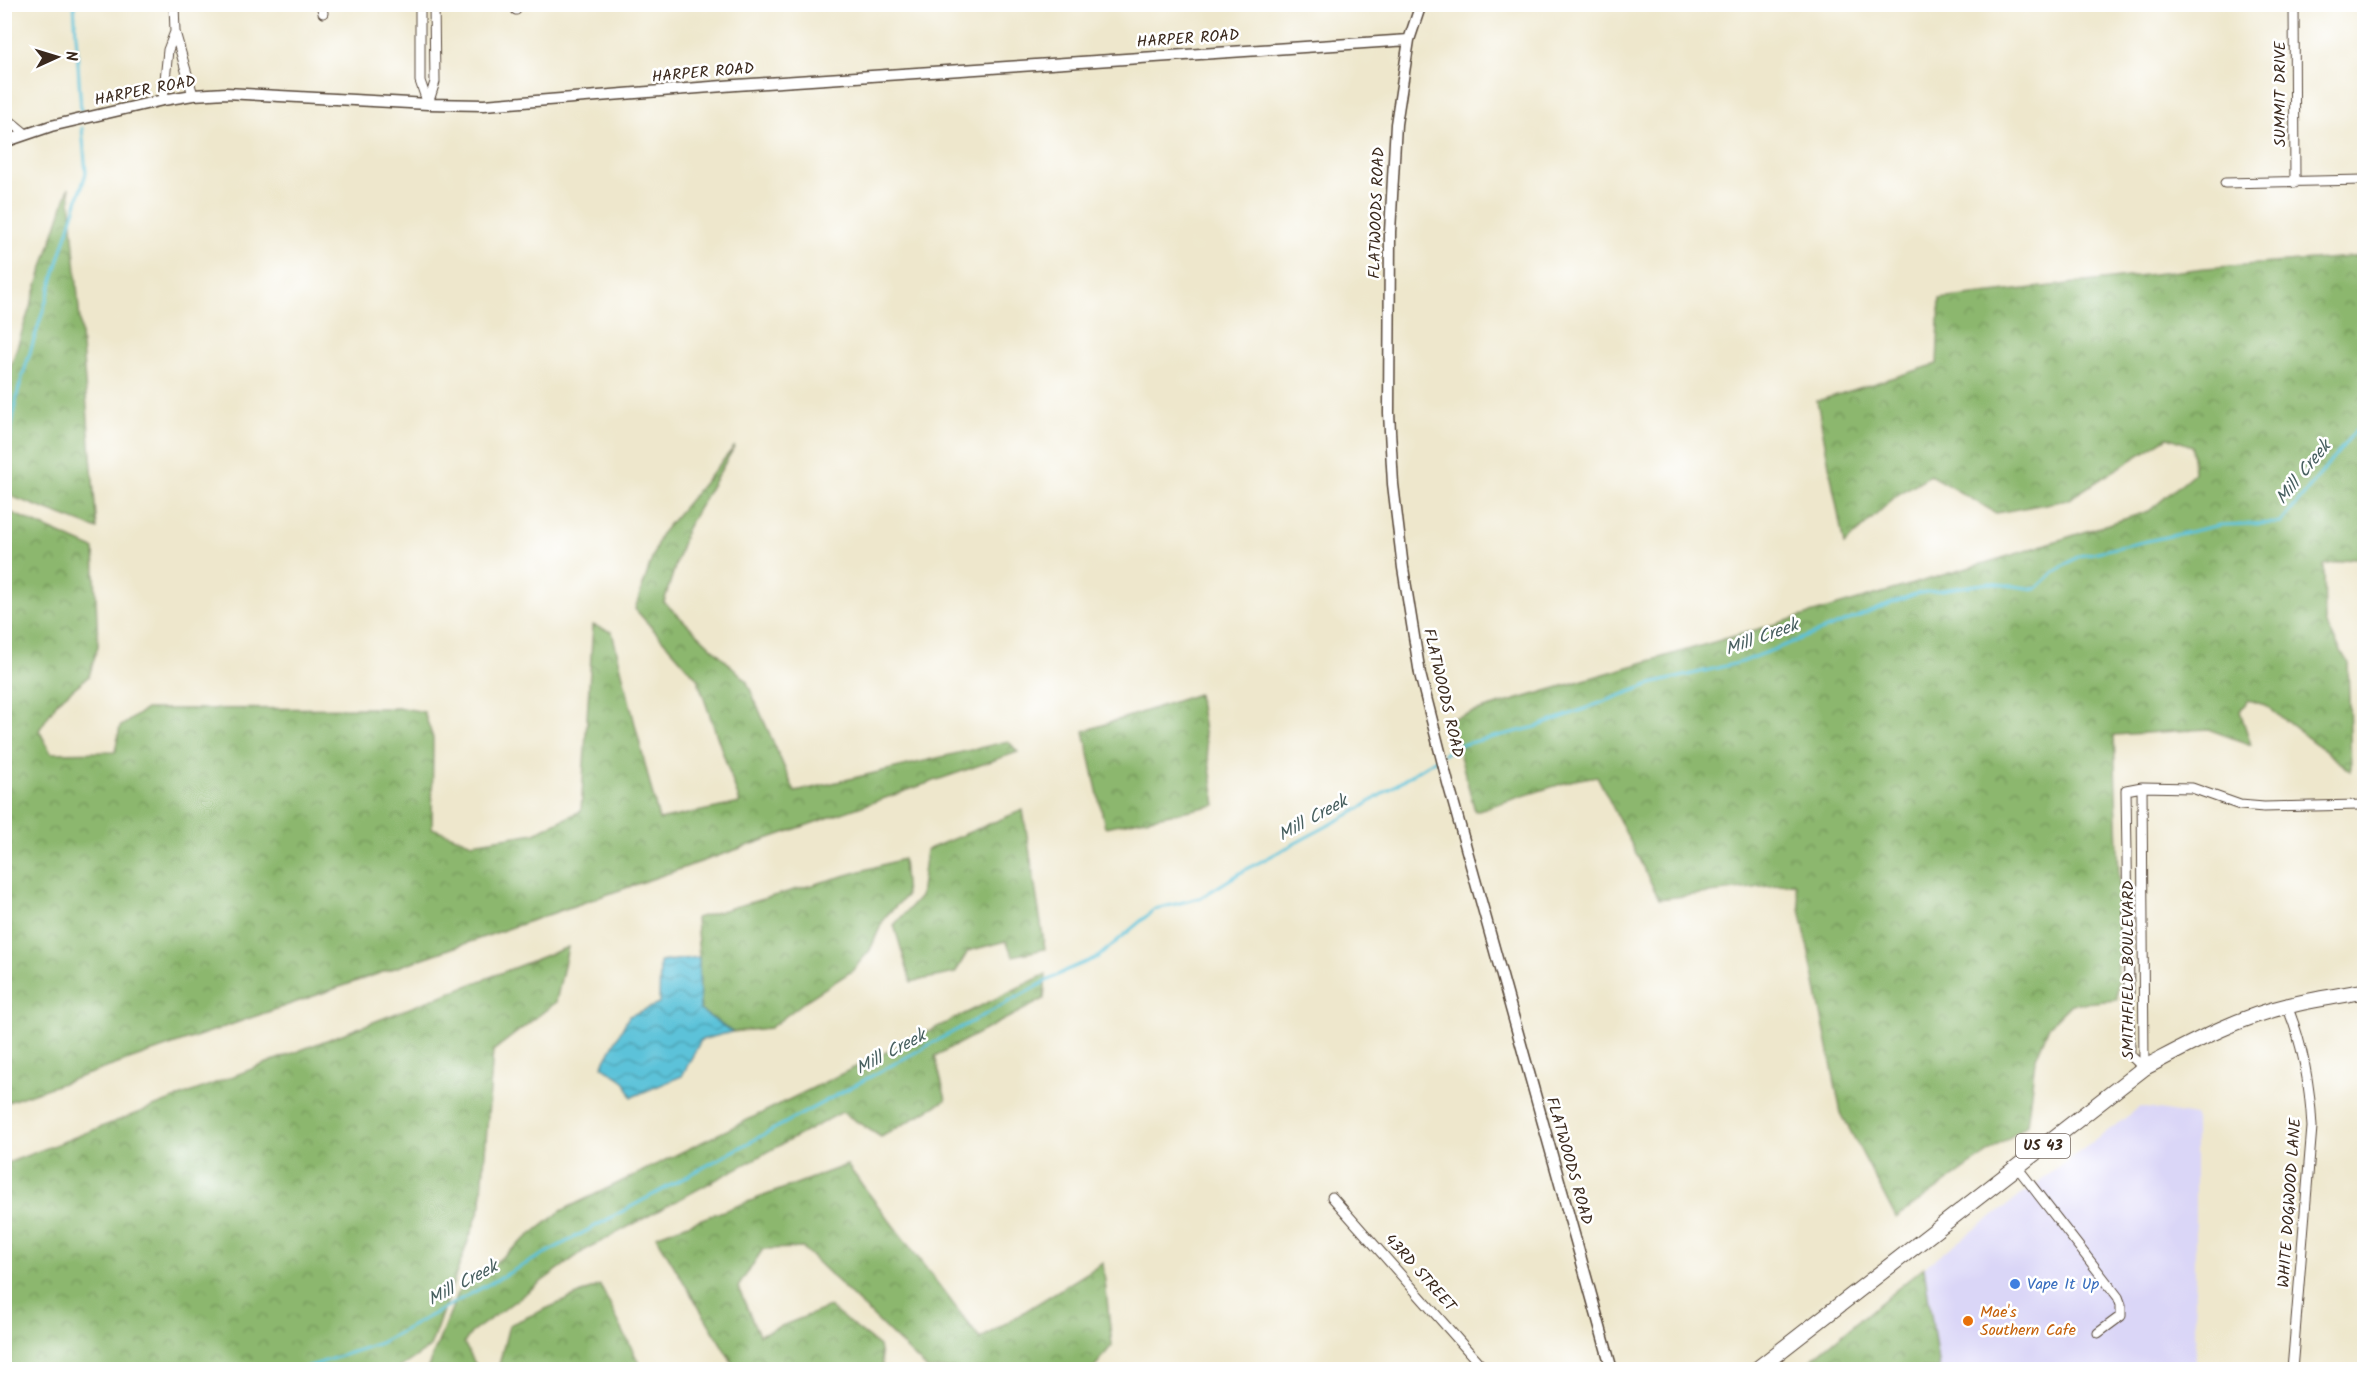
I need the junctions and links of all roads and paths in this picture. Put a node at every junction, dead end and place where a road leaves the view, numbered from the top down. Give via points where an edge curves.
1 (174, 4) edge
2 (420, 4) edge
3 (434, 4) edge
4 (1421, 4) edge
5 (2294, 4) edge
6 (420, 23) junction
7 (434, 23) junction
8 (175, 32) junction
9 (1409, 40) junction
10 (193, 95) junction
11 (163, 100) junction
12 (428, 104) junction
13 (4, 116) edge
14 (26, 134) junction
15 (4, 142) edge
16 (2364, 180) edge
17 (2225, 183) dead end
18 (2295, 183) junction
19 (2142, 787) junction
20 (2364, 803) edge
21 (2364, 991) edge
22 (2287, 1006) junction
23 (2144, 1068) junction
24 (2017, 1167) junction
25 (1332, 1197) dead end
26 (2098, 1333) dead end
27 (1485, 1370) edge
28 (1612, 1370) edge
29 (1756, 1370) edge
30 (2292, 1370) edge

1 - 8 street
2 - 6 street
3 - 7 street
4 - 9 street, FLATWOODS ROAD
5 - 18 street, SUMMIT DRIVE
6 - 7 street
6 - 12 street via 420,81
7 - 12 street via 435,82
8 - 10 street
8 - 11 street via 168,50
9 - 12 street, HARPER ROAD via 736,85 520,104
9 - 28 street, FLATWOODS ROAD via 1393,159 1388,318 1393,484 1403,568 1432,722
10 - 11 street, HARPER ROAD
10 - 12 street, HARPER ROAD
11 - 14 street, HARPER ROAD
13 - 14 street
14 - 15 street, HARPER ROAD
16 - 18 street
17 - 18 street
19 - 20 street via 2192,788 2240,805 2264,807
19 - 23 street, SMITHFIELD BOULEVARD
19 - 23 street, SMITHFIELD BOULEVARD via 2126,790 2130,1055
21 - 22 highway, US 43
22 - 23 highway, US 43 via 2210,1033
22 - 30 street, WHITE DOGWOOD LANE via 2303,1054 2312,1127
23 - 24 highway, US 43
24 - 26 street via 2118,1297 2121,1316
24 - 29 highway, US 43
25 - 27 street, 43RD STREET

